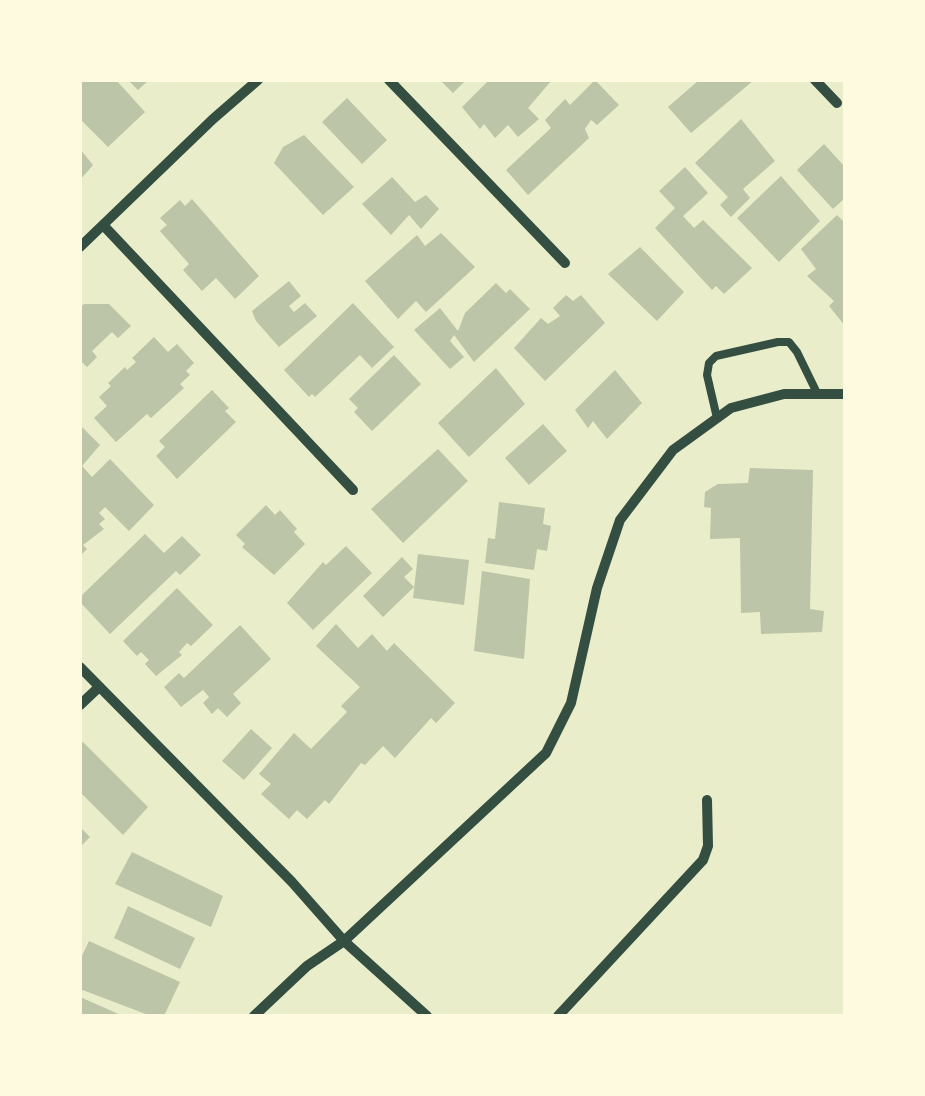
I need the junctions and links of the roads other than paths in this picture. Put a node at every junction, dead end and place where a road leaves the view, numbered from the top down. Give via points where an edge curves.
1 (258, 80) edge
2 (389, 80) edge
3 (816, 80) edge
4 (837, 103) dead end
5 (104, 226) junction
6 (80, 247) edge
7 (565, 263) dead end
8 (816, 393) junction
9 (845, 394) edge
10 (717, 418) junction
11 (354, 490) dead end
12 (80, 667) edge
13 (98, 688) junction
14 (80, 706) edge
15 (707, 800) dead end
16 (344, 941) junction
17 (254, 1016) edge
18 (427, 1016) edge
19 (558, 1016) edge

1 - 5 street
2 - 7 street
3 - 4 street
5 - 6 street
5 - 11 street
8 - 9 street
8 - 10 street via 784,394
8 - 10 lane via 789,342 716,356 707,375
10 - 16 street via 673,450 620,520 571,703 546,753
12 - 13 street
13 - 14 street
13 - 16 street
15 - 19 street via 703,860
16 - 17 street via 306,966
16 - 18 street

